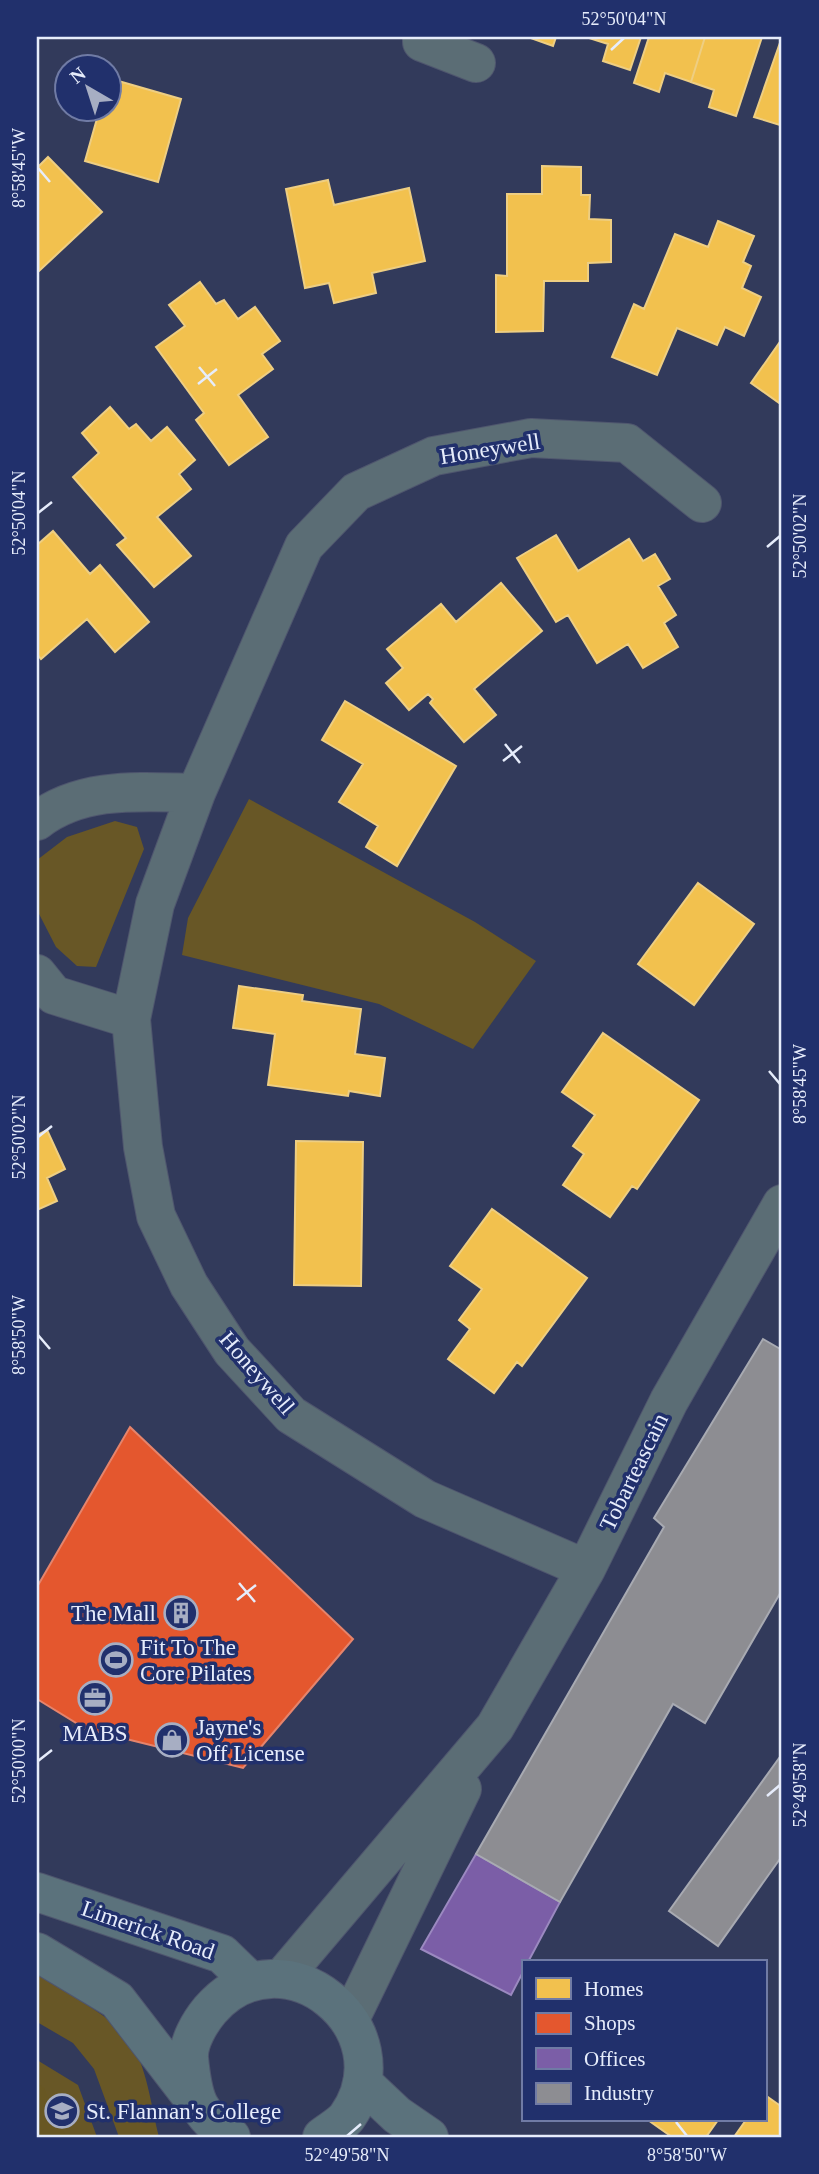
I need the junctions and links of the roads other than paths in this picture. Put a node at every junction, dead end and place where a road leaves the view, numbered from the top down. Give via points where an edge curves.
1 (422, 37) edge
2 (476, 62) dead end
3 (702, 503) dead end
4 (196, 793) junction
5 (37, 821) edge
6 (37, 974) edge
7 (131, 1019) junction
8 (782, 1204) edge
9 (586, 1569) junction
10 (486, 1740) junction
11 (37, 1892) edge
12 (37, 1952) edge
13 (266, 1980) junction
14 (350, 2018) junction
15 (362, 2082) junction
16 (195, 2101) junction
17 (231, 2137) edge
18 (322, 2137) edge
19 (429, 2137) edge

1 - 2 street via 422,42
3 - 4 street, Honeywell via 627,443 531,438 434,456 356,492 304,546
4 - 5 street via 116,791 55,807
4 - 7 street, Honeywell via 155,904
6 - 7 street via 54,995
7 - 9 street, Honeywell via 143,1147 156,1216 189,1285 232,1351 290,1415 425,1499
8 - 9 street, Tobarteascain via 669,1401
9 - 10 street, Tobarteascain
10 - 13 street, Tobarteascain
10 - 14 street, Tobarteascain
11 - 13 main road, Limerick Road via 222,1954
12 - 16 main road via 117,2000
13 - 14 main road via 321,1990
13 - 16 main road via 223,1996 200,2022 188,2054
14 - 15 main road via 363,2054
15 - 18 main road via 346,2118
15 - 19 main road
16 - 17 main road via 207,2122

